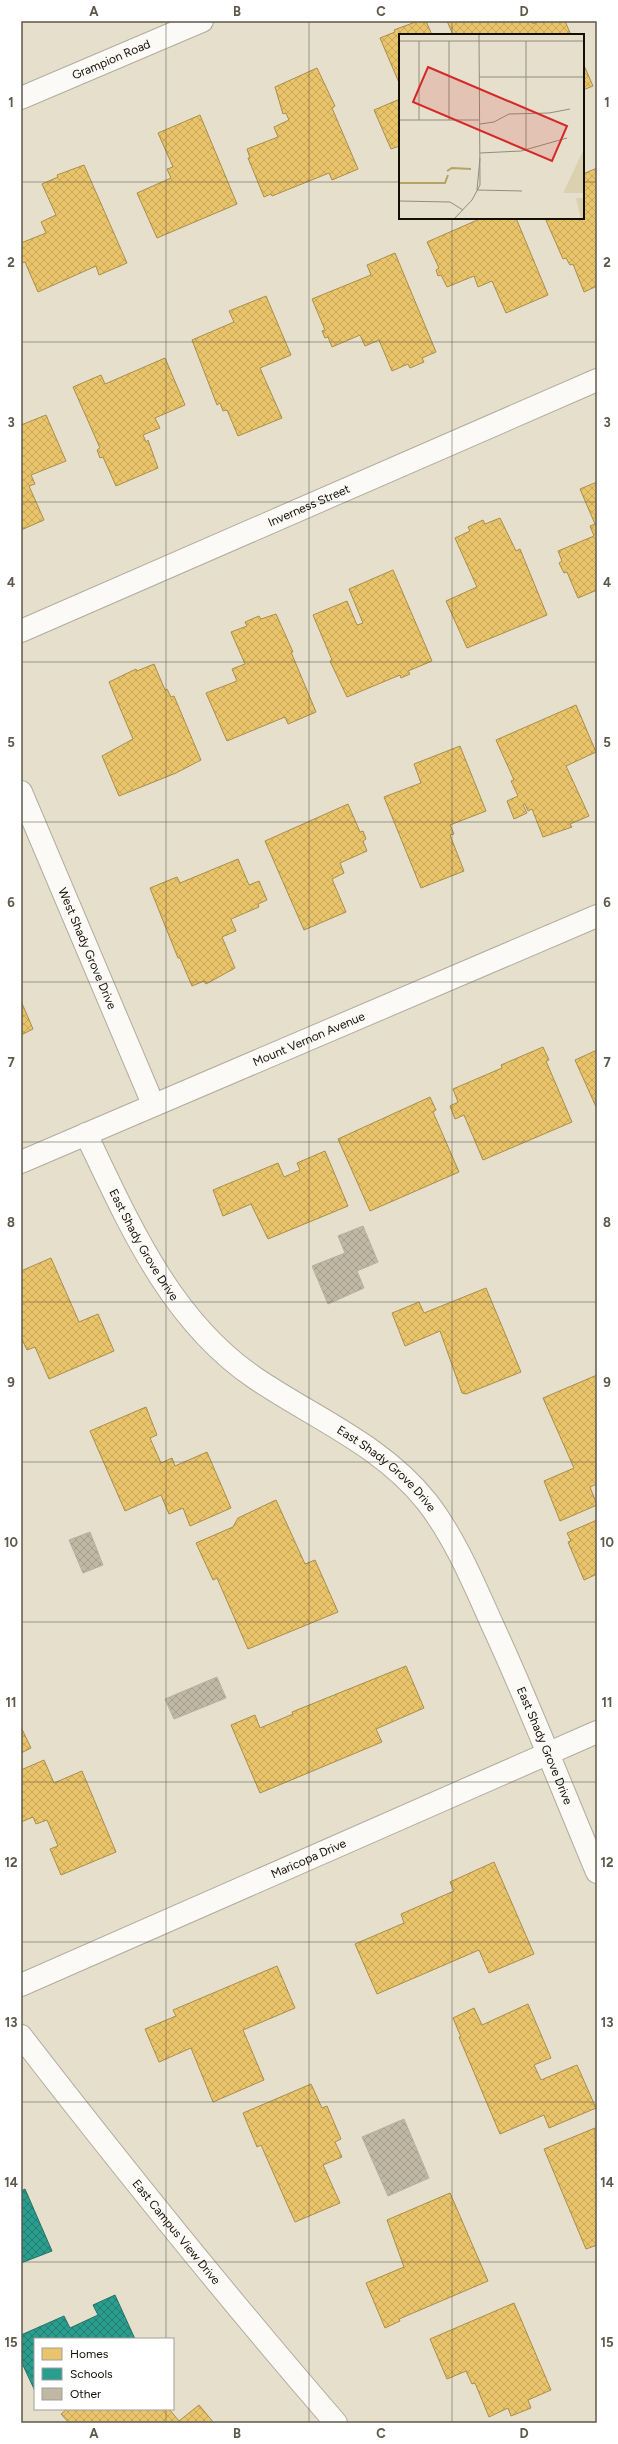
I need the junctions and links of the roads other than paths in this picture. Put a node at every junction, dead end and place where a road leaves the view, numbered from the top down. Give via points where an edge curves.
1 (202, 21) edge
2 (21, 98) edge
3 (597, 380) edge
4 (21, 631) edge
5 (21, 792) edge
6 (597, 916) edge
7 (153, 1104) junction
8 (86, 1134) junction
9 (21, 1162) edge
10 (597, 1732) edge
11 (547, 1753) junction
12 (597, 1872) edge
13 (21, 1985) edge
14 (21, 2036) edge
15 (336, 2423) edge

1 - 2 street, Grampion Road
3 - 4 street, Inverness Street
5 - 7 street, West Shady Grove Drive
6 - 7 street, Mount Vernon Avenue
7 - 8 street, Mount Vernon Avenue
8 - 9 street, Mount Vernon Avenue
8 - 11 street, East Shady Grove Drive via 139,1245 178,1303 212,1341 254,1377 362,1443 394,1468 427,1503 475,1586
10 - 11 street, Maricopa Drive
11 - 12 street, East Shady Grove Drive
11 - 13 street, Maricopa Drive
14 - 15 street, East Campus View Drive via 120,2163 269,2346

